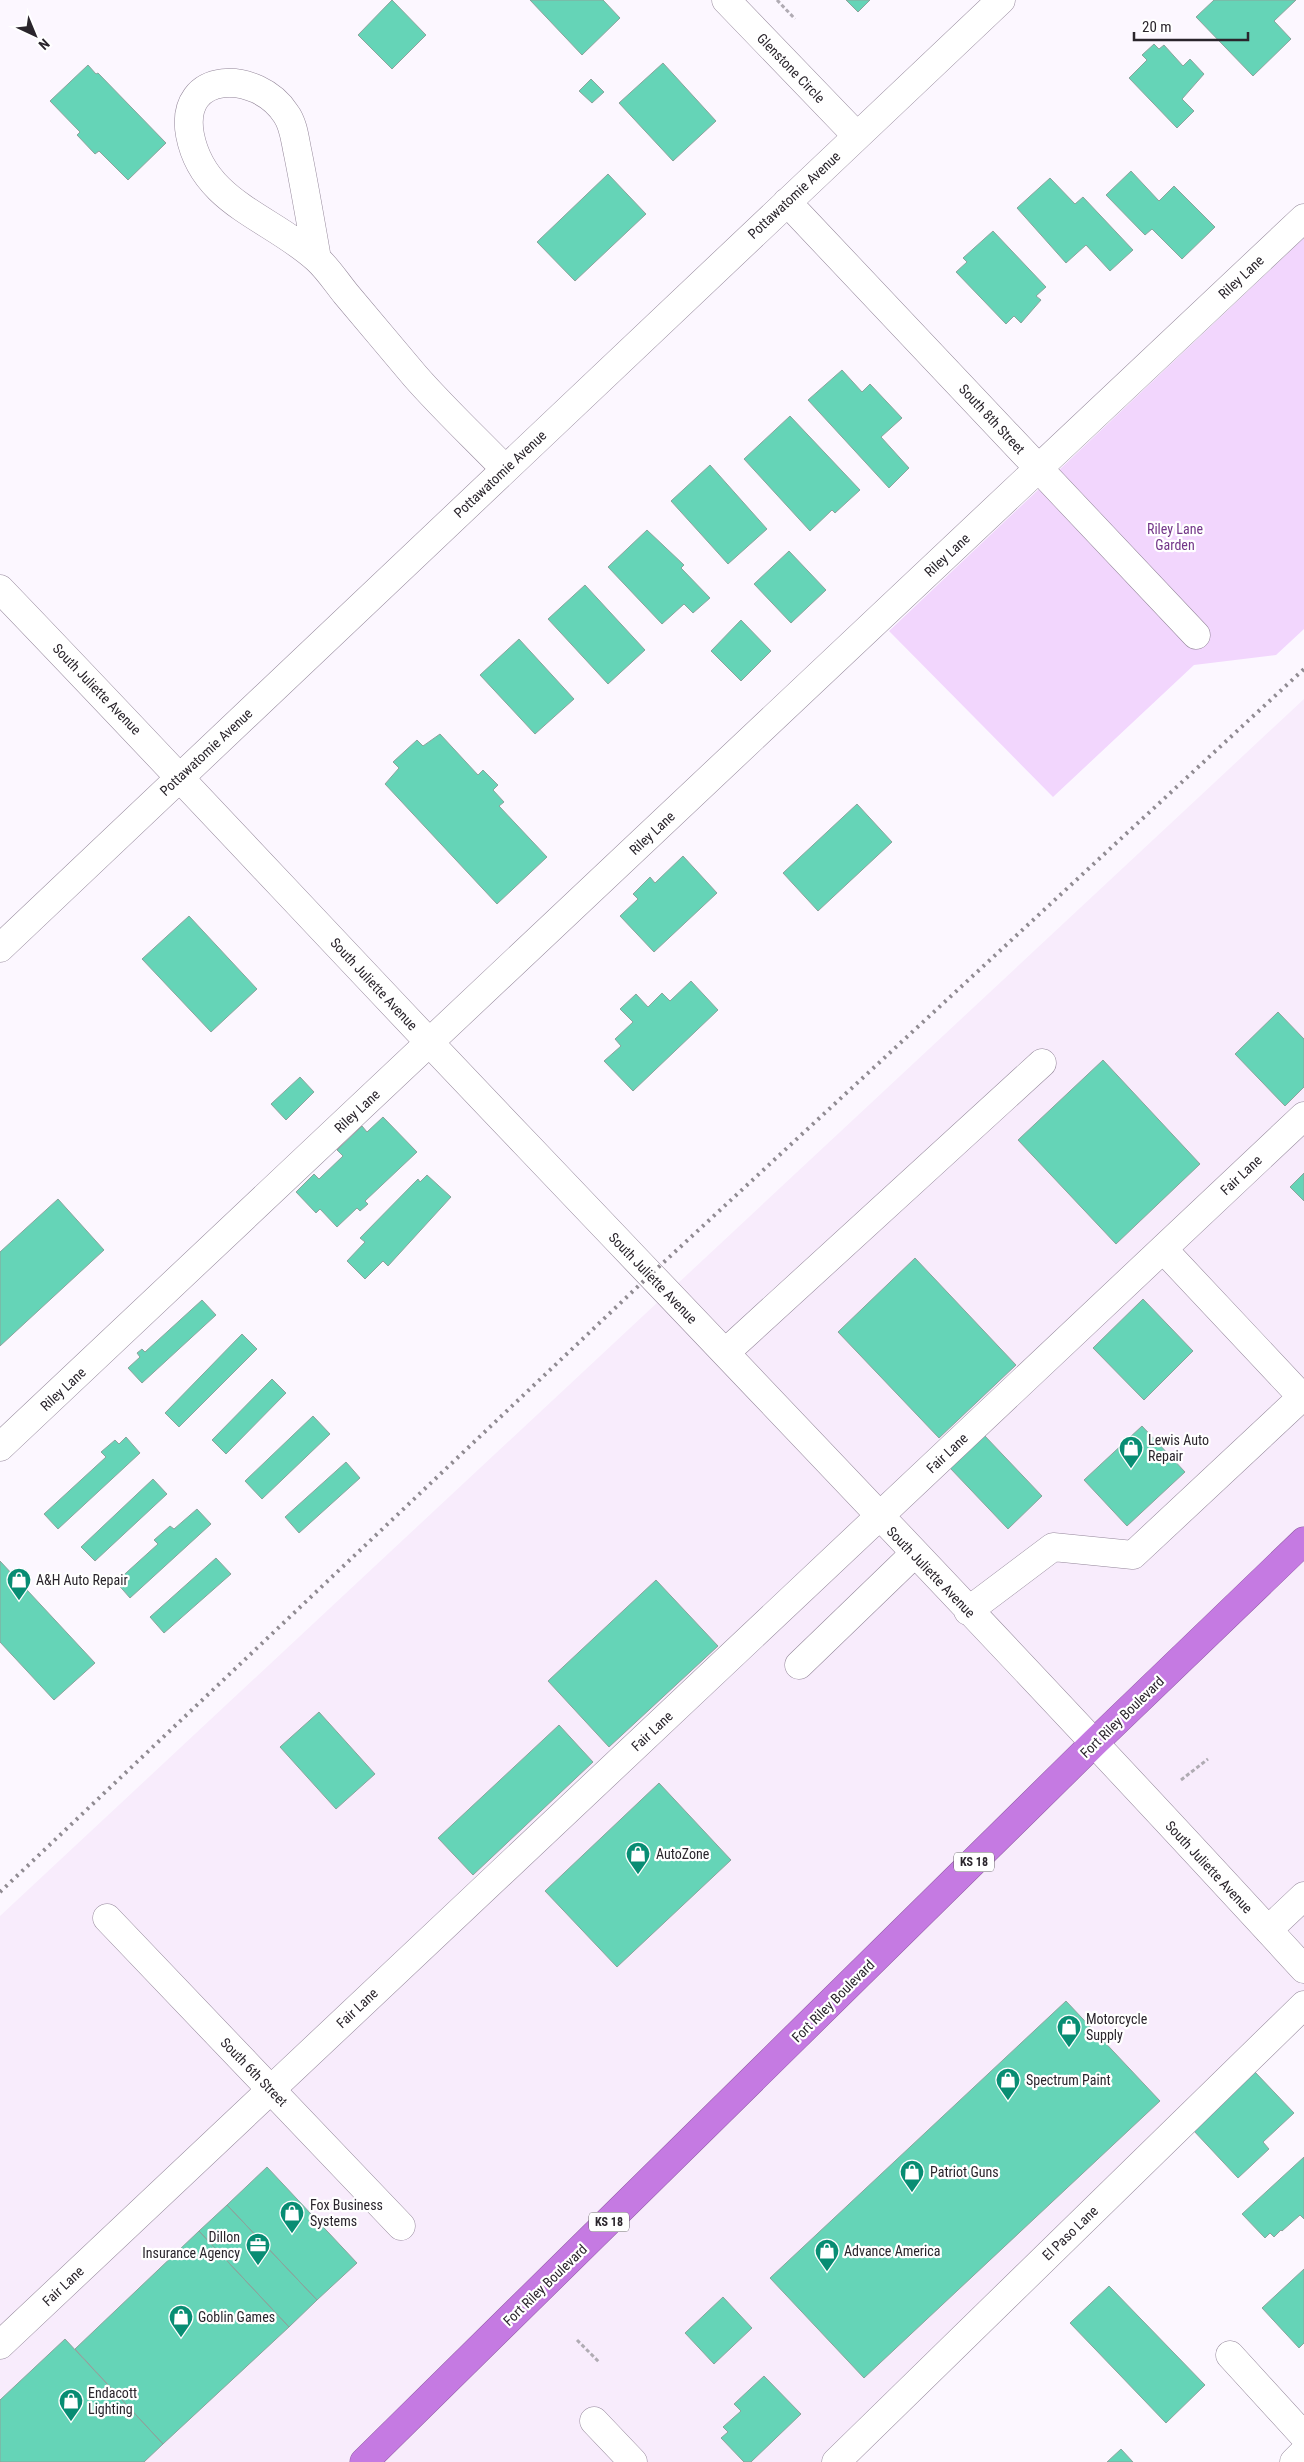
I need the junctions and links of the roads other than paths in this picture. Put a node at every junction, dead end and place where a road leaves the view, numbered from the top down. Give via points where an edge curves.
1 (726, 0) edge
2 (1001, 0) edge
3 (857, 136) junction
4 (787, 202) junction
5 (1304, 218) edge
6 (317, 259) junction
7 (505, 469) junction
8 (1039, 469) junction
9 (0, 589) edge
10 (1196, 635) dead end
11 (180, 777) junction
12 (0, 948) edge
13 (429, 1043) junction
14 (1042, 1063) dead end
15 (1304, 1116) edge
16 (1163, 1249) junction
17 (726, 1352) junction
18 (0, 1447) edge
19 (879, 1517) junction
20 (1304, 1541) edge
21 (914, 1554) junction
22 (968, 1611) junction
23 (799, 1665) dead end
24 (1094, 1743) junction
25 (1304, 1896) edge
26 (107, 1918) dead end
27 (1268, 1930) junction
28 (1304, 1969) edge
29 (1304, 2005) edge
30 (271, 2090) junction
31 (401, 2226) dead end
32 (0, 2345) edge
33 (1230, 2355) dead end
34 (594, 2421) dead end
35 (1304, 2436) edge
36 (1304, 2452) edge
37 (364, 2462) edge
38 (633, 2462) edge
39 (836, 2462) edge
40 (1294, 2462) edge

1 - 3 street, Glenstone Circle
2 - 3 street, Pottawatomie Avenue
3 - 4 street, Pottawatomie Avenue
4 - 7 street, Pottawatomie Avenue
4 - 8 street, South 8th Street
5 - 8 street, Riley Lane
6 - 6 street via 232,200 206,176 194,152 188,125 192,104 210,85 228,81 246,84 270,97 286,114 293,130
6 - 7 street via 416,377
7 - 11 street, Pottawatomie Avenue
8 - 10 street, South 8th Street
8 - 13 street, Riley Lane
9 - 11 street, South Juliette Avenue
11 - 12 street, Pottawatomie Avenue
11 - 13 street, South Juliette Avenue
13 - 17 street, South Juliette Avenue
13 - 18 street, Riley Lane
14 - 17 street
15 - 16 street, Fair Lane
16 - 19 street, Fair Lane
16 - 22 street via 1302,1397 1133,1555 1052,1548
17 - 19 street, South Juliette Avenue
19 - 21 street, South Juliette Avenue
19 - 30 street, Fair Lane
20 - 24 highway, Fort Riley Boulevard / KS 18
21 - 22 street, South Juliette Avenue
21 - 23 street
22 - 24 street, South Juliette Avenue
24 - 27 street, South Juliette Avenue
24 - 37 highway, Fort Riley Boulevard / KS 18
25 - 27 street
26 - 30 street, South 6th Street
27 - 28 street, South Juliette Avenue
29 - 39 street, El Paso Lane
30 - 31 street, South 6th Street
30 - 32 street, Fair Lane
33 - 35 street
34 - 38 street
36 - 40 street

